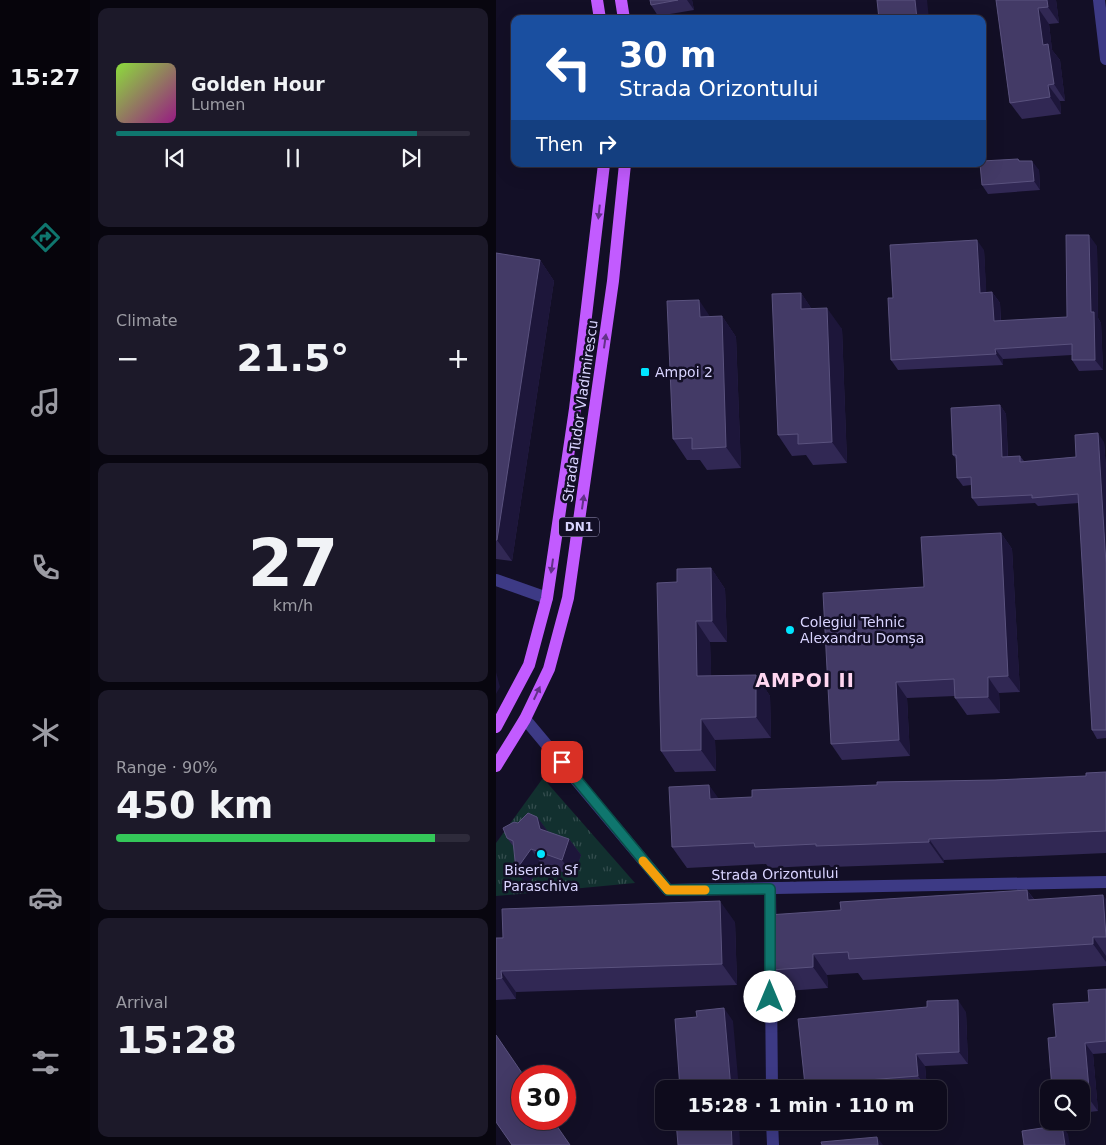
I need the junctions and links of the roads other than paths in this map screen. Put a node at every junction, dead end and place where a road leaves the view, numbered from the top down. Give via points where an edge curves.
1 (596, 0) edge
2 (621, 0) edge
3 (1099, 0) edge
4 (599, 15) edge
5 (623, 15) edge
6 (1106, 59) edge
7 (604, 167) edge
8 (625, 167) edge
9 (496, 580) edge
10 (547, 598) junction
11 (525, 718) junction
12 (496, 726) edge
13 (496, 766) edge
14 (1106, 882) edge
15 (770, 889) junction
16 (772, 1080) edge
17 (772, 1130) edge
18 (773, 1145) edge

1 - 4 main road
2 - 5 main road
3 - 6 street
7 -> 10 main road, Strada Tudor Vladimirescu / DN1 via 576,399
11 -> 8 main road, Strada Tudor Vladimirescu / DN1 via 549,669 568,598 613,281
9 - 10 street
10 - 12 main road, Strada Tudor Vladimirescu / DN1 via 528,665
11 - 13 main road, Strada Tudor Vladimirescu / DN1
11 - 15 street, Strada Orizontului via 668,890
14 - 15 street, Strada Orizontului
15 - 16 street
17 - 18 street

